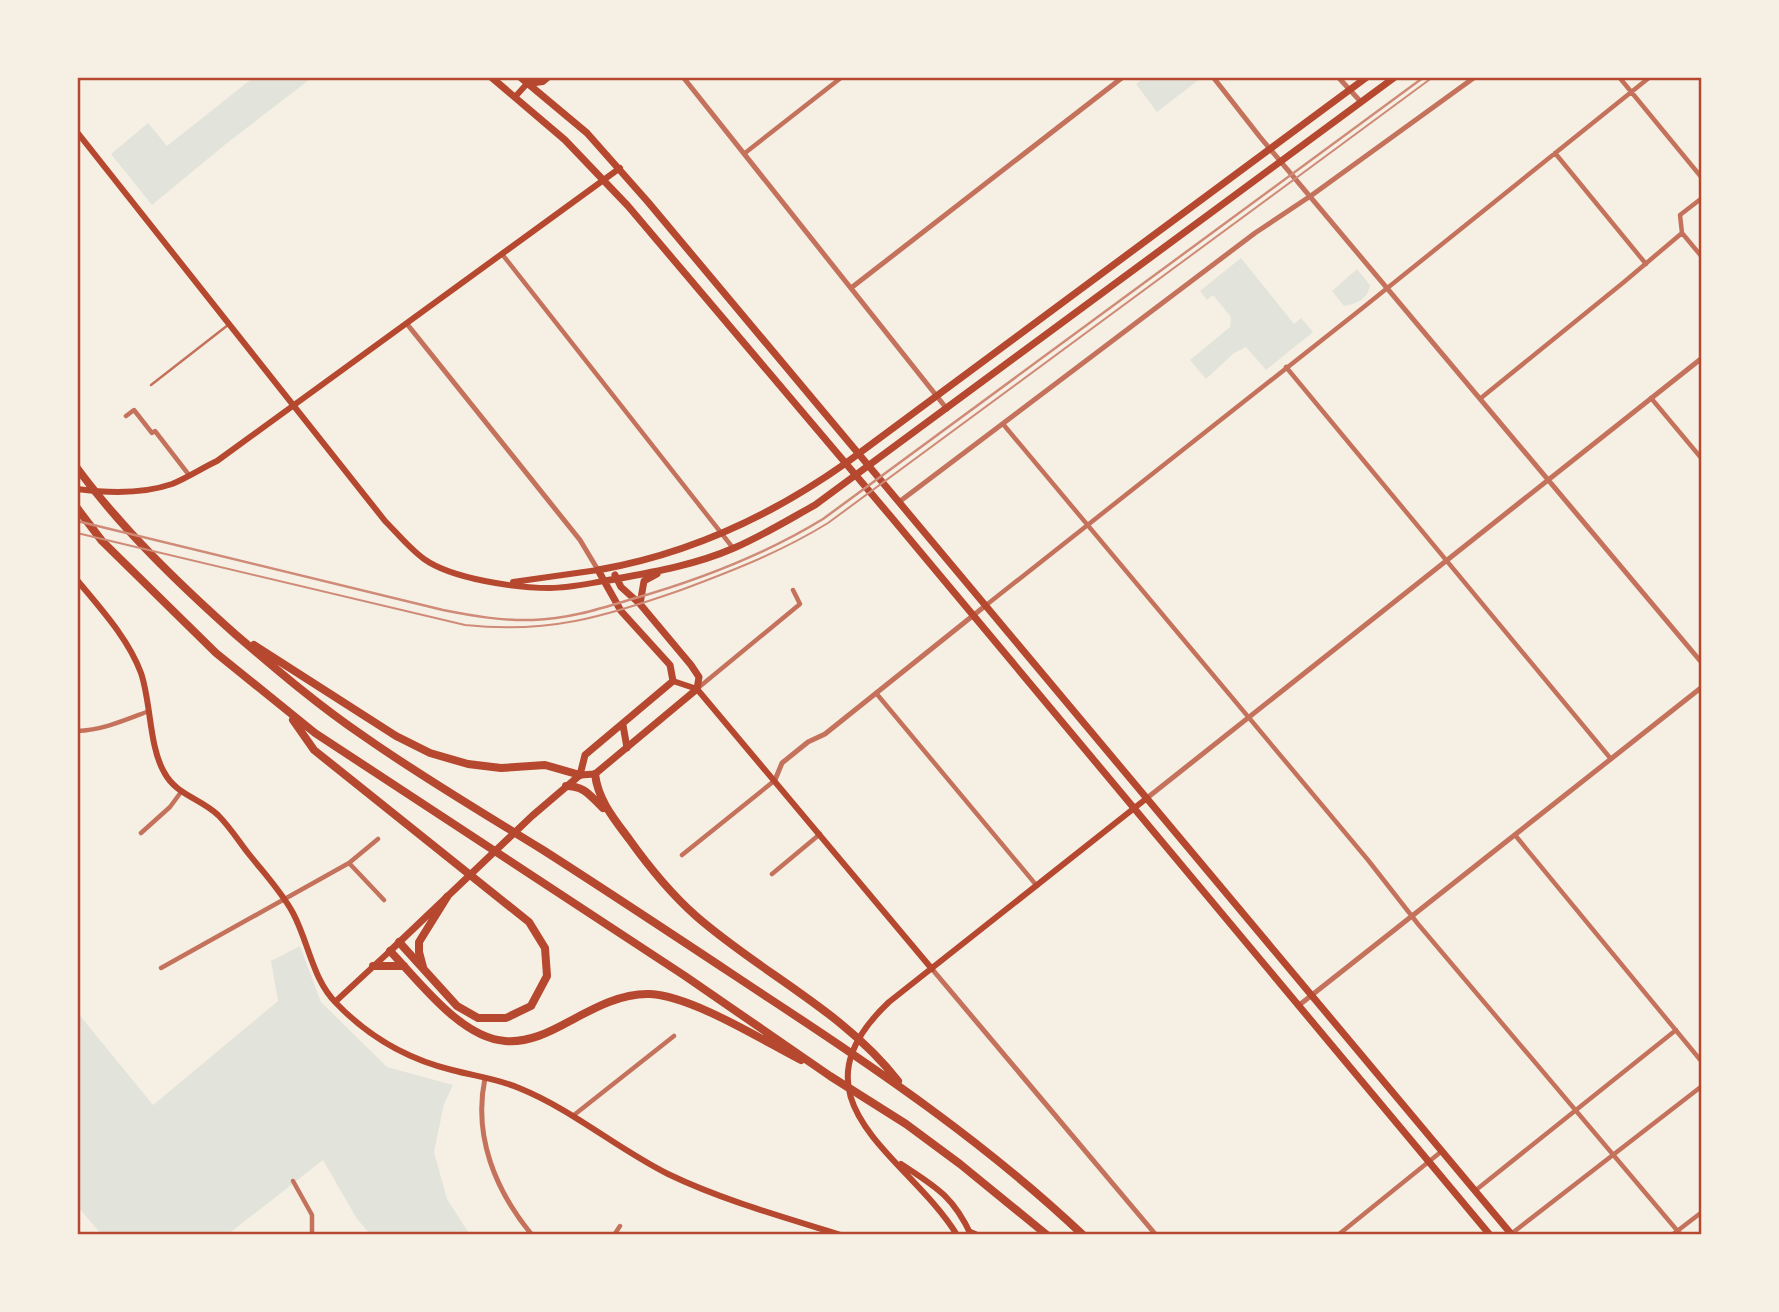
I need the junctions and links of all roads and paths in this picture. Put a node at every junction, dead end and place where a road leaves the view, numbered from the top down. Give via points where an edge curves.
1 (491, 77) edge
2 (520, 77) edge
3 (549, 77) edge
4 (683, 77) edge
5 (842, 77) edge
6 (1123, 77) edge
7 (1213, 77) edge
8 (1338, 77) edge
9 (1367, 77) edge
10 (1395, 77) edge
11 (1475, 77) edge
12 (1619, 77) edge
13 (1650, 77) edge
14 (530, 80) edge
15 (1349, 90) junction
16 (1631, 92) junction
17 (515, 97) junction
18 (1361, 102) junction
19 (77, 132) edge
20 (1270, 147) junction
21 (745, 153) junction
22 (1555, 153) junction
23 (1282, 161) junction
24 (620, 168) junction
25 (1702, 178) edge
26 (604, 179) junction
27 (1312, 195) junction
28 (1702, 198) edge
29 (1682, 233) junction
30 (502, 254) junction
31 (1702, 257) edge
32 (1646, 264) junction
33 (851, 288) junction
34 (1388, 288) junction
35 (230, 323) junction
36 (407, 324) junction
37 (1702, 358) edge
38 (1286, 367) junction
39 (151, 385) dead end
40 (937, 396) junction
41 (1481, 398) junction
42 (1651, 398) junction
43 (295, 406) junction
44 (947, 409) junction
45 (126, 416) dead end
46 (1003, 424) junction
47 (858, 454) junction
48 (1702, 459) edge
49 (846, 463) junction
50 (869, 466) junction
51 (77, 468) edge
52 (189, 475) junction
53 (856, 475) junction
54 (1549, 480) junction
55 (77, 489) edge
56 (899, 502) junction
57 (77, 508) edge
58 (1088, 525) junction
59 (723, 535) junction
60 (734, 548) junction
61 (1446, 561) junction
62 (612, 568) junction
63 (670, 568) junction
64 (598, 570) junction
65 (617, 578) junction
66 (77, 580) edge
67 (604, 581) junction
68 (504, 583) junction
69 (793, 590) dead end
70 (640, 604) junction
71 (985, 606) junction
72 (973, 615) junction
73 (229, 628) junction
74 (1702, 663) edge
75 (673, 681) junction
76 (1702, 687) edge
77 (697, 688) junction
78 (876, 693) junction
79 (150, 710) junction
80 (287, 712) junction
81 (1249, 718) junction
82 (623, 725) junction
83 (77, 731) edge
84 (627, 748) junction
85 (1611, 759) junction
86 (595, 774) junction
87 (580, 775) junction
88 (775, 780) junction
89 (566, 786) junction
90 (181, 792) junction
91 (1147, 798) junction
92 (1133, 809) junction
93 (609, 812) junction
94 (141, 833) dead end
95 (821, 833) junction
96 (1515, 835) junction
97 (378, 839) dead end
98 (682, 855) dead end
99 (349, 863) junction
100 (772, 874) dead end
101 (1037, 886) junction
102 (447, 897) junction
103 (284, 898) junction
104 (384, 900) dead end
105 (1412, 916) junction
106 (399, 942) junction
107 (390, 951) junction
108 (373, 966) junction
109 (404, 966) junction
110 (161, 968) dead end
111 (932, 969) junction
112 (424, 970) junction
113 (1312, 995) junction
114 (335, 1002) junction
115 (1298, 1006) junction
116 (1676, 1030) junction
117 (674, 1036) dead end
118 (1702, 1062) edge
119 (830, 1076) junction
120 (485, 1078) junction
121 (1702, 1086) edge
122 (904, 1089) junction
123 (1577, 1110) junction
124 (573, 1115) junction
125 (883, 1150) junction
126 (1443, 1150) junction
127 (1614, 1155) junction
128 (1429, 1162) junction
129 (293, 1181) dead end
130 (1476, 1191) junction
131 (1702, 1212) edge
132 (620, 1226) dead end
133 (1680, 1233) edge
134 (312, 1235) edge
135 (532, 1235) edge
136 (614, 1235) edge
137 (841, 1235) edge
138 (967, 1235) edge
139 (1047, 1235) edge
140 (1083, 1235) edge
141 (1156, 1235) edge
142 (1338, 1235) edge
143 (1490, 1235) edge
144 (1511, 1235) edge
145 (1672, 1235) edge

1 - 17 main road
2 - 14 main road
3 - 14 main road via 543,82
4 - 21 street
5 - 21 street
6 - 33 street
7 - 20 street
8 - 15 street
9 - 15 main road
10 - 18 main road
11 - 27 street
12 - 16 street
13 - 16 street
14 - 17 main road
14 - 24 main road
15 - 18 street
15 - 20 main road
16 - 22 street
16 - 25 street
17 - 26 main road
18 - 23 main road
19 - 35 main road
20 - 23 street
20 - 40 main road
21 - 33 street
22 - 32 street
22 - 34 street
23 - 27 street
23 - 44 main road
24 - 26 main road
24 - 47 main road
26 - 30 main road
26 - 49 main road
27 - 34 street
27 - 46 street
28 - 29 street via 1680,215
29 - 31 street
29 - 32 street
30 - 36 main road
30 - 59 street
32 - 41 street
33 - 40 street
34 - 38 street
34 - 41 street
35 - 39 lane
35 - 43 main road
36 - 43 main road
36 - 64 street via 580,540
37 - 42 street
38 - 58 street
38 - 61 street
40 - 44 street
40 - 47 main road
41 - 54 street
42 - 48 street
42 - 54 street
43 - 52 main road via 217,461
43 - 68 main road via 385,521 423,558 448,572
44 - 50 main road
45 - 52 street via 134,410
46 - 56 street
46 - 58 street
47 - 49 main road
47 - 50 main road
49 - 53 main road
49 - 59 main road
50 - 53 main road
50 - 56 main road
51 - 73 highway via 146,549
52 - 55 main road via 170,484 132,491
53 - 60 main road via 815,505
53 - 72 main road
54 - 61 street
54 - 74 street
56 - 71 main road
57 - 80 highway via 149,590
58 - 71 street
58 - 81 street
59 - 60 street
59 - 62 main road
60 - 63 main road
61 - 81 street
61 - 85 street
62 - 64 main road
62 - 65 main road
63 - 65 main road
63 - 70 main road via 644,581
64 - 67 main road
64 - 68 main road
65 - 67 main road
65 - 70 main road
66 - 79 main road via 128,647 141,673
67 - 68 main road via 552,588
67 - 75 main road via 621,611 670,665
69 - 77 street via 800,604
70 - 77 main road via 691,665 699,677
71 - 72 street
71 - 91 main road
72 - 78 street
72 - 92 main road
73 - 87 highway via 396,736 430,753 468,764 501,768 545,765
73 - 122 highway via 299,690 366,738 606,890
75 - 77 main road
75 - 82 main road
76 - 85 street
77 - 84 main road
77 - 88 main road
78 - 88 street via 782,763
78 - 101 street
79 - 83 street via 112,725
79 - 90 main road via 157,756
80 - 112 highway via 314,750 529,922 545,948 547,976 531,1006 506,1018 478,1018 457,1006
80 - 119 highway
81 - 91 street
81 - 105 street
82 - 84 main road
82 - 87 main road via 585,755
84 - 86 main road
85 - 96 street
86 - 87 main road
86 - 93 highway via 596,788
87 - 89 main road
88 - 95 main road
88 - 98 street
89 - 93 highway via 587,791
89 - 102 main road
90 - 94 street
90 - 103 main road via 217,814
91 - 92 main road
91 - 113 main road
92 - 101 main road
92 - 115 main road
93 - 122 highway via 683,904 835,1021 882,1061
95 - 100 street
95 - 111 main road
96 - 105 street
96 - 116 street
97 - 99 street
99 - 103 street
99 - 104 street
101 - 111 main road
102 - 106 main road
102 - 112 highway via 419,942
103 - 110 street
103 - 114 main road via 315,971
105 - 113 street
105 - 123 street
106 - 107 main road
106 - 112 highway
107 - 108 main road
107 - 109 highway
108 - 109 highway
108 - 114 main road
109 - 119 highway via 458,1020 488,1037 526,1040 596,1007 650,994 689,1003
111 - 125 main road via 880,1011 850,1058 848,1073 857,1112
111 - 141 street
113 - 115 street
113 - 126 main road
114 - 120 main road via 371,1034 401,1052
115 - 128 main road
116 - 118 street
116 - 123 street
117 - 124 street
119 - 139 highway via 961,1164
120 - 124 main road via 517,1087
120 - 135 street via 480,1114 489,1159 506,1198
121 - 127 street
122 - 140 highway
123 - 127 street
123 - 130 street
124 - 137 main road via 668,1174
125 - 138 main road
125 - 138 main road via 943,1191
126 - 128 street
126 - 130 main road
127 - 133 street
127 - 144 street
128 - 142 street
128 - 143 main road
129 - 134 street via 312,1215
130 - 144 main road
131 - 133 street
132 - 136 street
133 - 145 street

